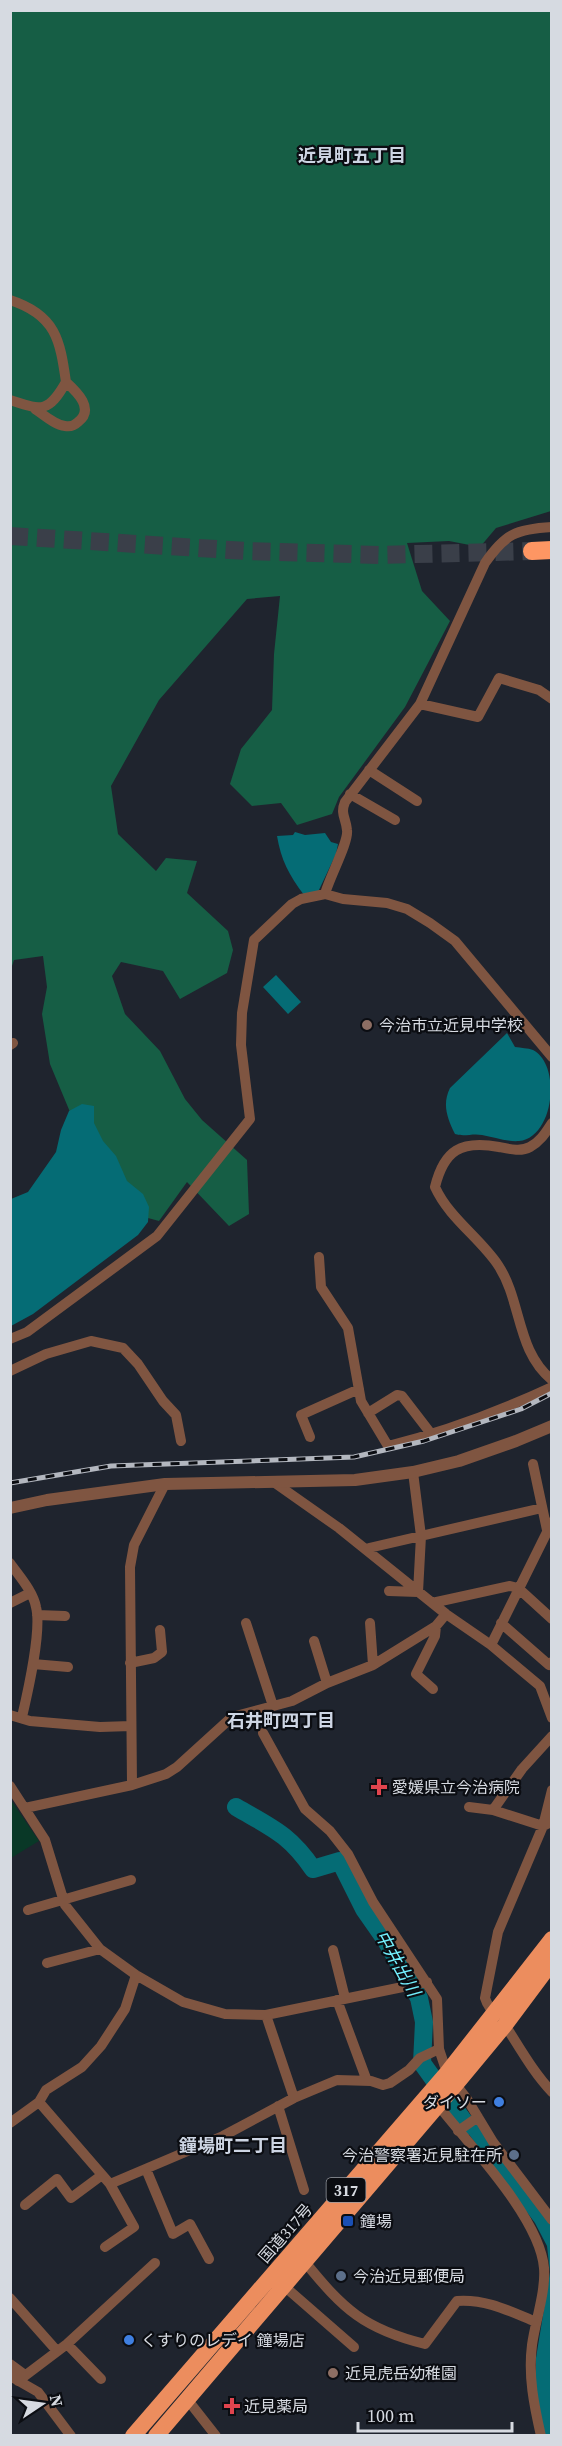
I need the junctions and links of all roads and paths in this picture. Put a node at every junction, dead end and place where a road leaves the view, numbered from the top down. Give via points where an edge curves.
1 (10, 300) edge
2 (66, 382) junction
3 (10, 400) edge
4 (35, 409) junction
5 (552, 526) edge
6 (552, 550) edge
7 (532, 551) tunnel mouth
8 (552, 699) edge
9 (420, 704) junction
10 (369, 770) junction
11 (351, 794) junction
12 (417, 801) dead end
13 (395, 820) dead end
14 (326, 894) junction
15 (552, 1057) edge
16 (552, 1123) edge
17 (547, 1135) edge
18 (319, 1257) dead end
19 (10, 1339) edge
20 (10, 1371) edge
21 (551, 1380) edge
22 (359, 1389) junction
23 (368, 1413) junction
24 (552, 1426) edge
25 (432, 1435) junction
26 (310, 1437) dead end
27 (181, 1441) dead end
28 (533, 1464) dead end
29 (412, 1472) junction
30 (275, 1483) junction
31 (165, 1484) junction
32 (10, 1508) edge
33 (542, 1508) junction
34 (549, 1526) edge
35 (421, 1536) junction
36 (369, 1548) dead end
37 (10, 1563) edge
38 (518, 1588) junction
39 (390, 1591) dead end
40 (418, 1592) junction
41 (30, 1593) junction
42 (10, 1603) edge
43 (432, 1603) junction
44 (446, 1614) junction
45 (37, 1615) junction
46 (65, 1616) dead end
47 (552, 1618) edge
48 (246, 1623) dead end
49 (370, 1623) dead end
50 (501, 1623) junction
51 (436, 1626) junction
52 (160, 1630) dead end
53 (314, 1641) dead end
54 (491, 1645) junction
55 (552, 1662) edge
56 (130, 1663) junction
57 (33, 1664) junction
58 (373, 1665) junction
59 (68, 1667) dead end
60 (327, 1683) junction
61 (433, 1689) dead end
62 (273, 1706) junction
63 (10, 1715) edge
64 (22, 1717) junction
65 (552, 1718) edge
66 (130, 1726) junction
67 (263, 1732) dead end
68 (552, 1736) edge
69 (132, 1785) junction
70 (11, 1790) edge
71 (552, 1790) edge
72 (469, 1807) dead end
73 (25, 1808) junction
74 (493, 1810) junction
75 (547, 1823) edge
76 (131, 1880) dead end
77 (64, 1900) junction
78 (28, 1910) dead end
79 (552, 1939) edge
80 (100, 1949) junction
81 (333, 1950) dead end
82 (552, 1962) edge
83 (46, 1963) dead end
84 (135, 1975) junction
85 (427, 1982) junction
86 (341, 1999) junction
87 (266, 2015) junction
88 (499, 2019) junction
89 (439, 2049) junction
90 (451, 2078) junction
91 (367, 2081) junction
92 (552, 2092) edge
93 (294, 2098) junction
94 (39, 2102) junction
95 (438, 2105) junction
96 (278, 2106) junction
97 (478, 2117) junction
98 (10, 2123) edge
99 (459, 2131) junction
100 (146, 2169) junction
101 (102, 2175) junction
102 (111, 2184) junction
103 (304, 2190) dead end
104 (25, 2205) dead end
105 (552, 2220) edge
106 (105, 2247) dead end
107 (209, 2259) dead end
108 (305, 2262) junction
109 (155, 2263) dead end
110 (284, 2286) junction
111 (10, 2298) edge
112 (536, 2322) junction
113 (67, 2344) junction
114 (354, 2347) dead end
115 (57, 2351) junction
116 (10, 2364) edge
117 (18, 2377) edge
118 (101, 2379) dead end
119 (187, 2399) junction
120 (70, 2436) edge
121 (133, 2436) edge
122 (156, 2436) edge
123 (216, 2436) edge
124 (541, 2436) edge

1 - 2 street via 38,312 51,326 60,342
2 - 4 street via 54,401
2 - 4 street via 86,408 83,418 65,426
3 - 4 street
5 - 9 street via 522,529 495,549
6 - 7 highway
8 - 9 street via 539,690 499,678 478,717
9 - 10 street
10 - 11 street
10 - 12 street
11 - 13 street
11 - 14 street via 341,810 348,830 346,840
14 - 15 street via 387,903 430,923 454,941
14 - 19 street via 292,904 254,940 242,1013 241,1045 250,1110 250,1119 243,1129 157,1236 27,1332
16 - 17 street
17 - 21 street via 529,1148 515,1150 485,1144 454,1151 443,1161 435,1187 441,1201 498,1265 523,1338 542,1372
18 - 22 street via 321,1287 348,1328
20 - 27 street via 46,1354 91,1341 123,1348 176,1415
21 - 25 street via 482,1418
22 - 23 street
22 - 26 street via 301,1415
23 - 25 street via 388,1446
23 - 25 street via 397,1395 402,1396
24 - 29 street via 469,1458
28 - 33 street
29 - 30 street via 356,1480
29 - 35 street
30 - 31 street
30 - 40 street via 339,1527
31 - 32 street
31 - 56 street via 134,1545 130,1566
33 - 34 street
33 - 35 street
34 - 38 street
35 - 36 street
35 - 40 street
37 - 41 street
38 - 43 street via 510,1586
38 - 47 street
38 - 50 street
39 - 40 street
40 - 43 street
41 - 42 street
41 - 45 street
43 - 44 street
44 - 51 street
44 - 54 street
45 - 46 street
45 - 57 street
48 - 62 street
49 - 58 street
50 - 54 street
50 - 55 street via 549,1665
51 - 58 street
51 - 61 street via 428,1654 416,1674
52 - 56 street via 162,1652 154,1658
53 - 60 street
54 - 65 street via 540,1686
56 - 66 street
57 - 59 street
57 - 64 street
58 - 60 street
60 - 62 street
62 - 69 street via 232,1717 177,1767
63 - 64 street
64 - 66 street via 100,1727
66 - 69 street
67 - 85 street via 305,1809 348,1854 373,1902
68 - 74 street
69 - 73 street
70 - 73 street
71 - 75 street
72 - 74 street
73 - 77 street via 45,1840
74 - 75 street
75 - 88 street via 498,1932 485,1998
76 - 77 street
77 - 78 street
77 - 80 street
79 - 88 highway, 国道317号 / 317
80 - 83 street
80 - 84 street
81 - 86 street
82 - 88 highway, 国道317号 / 317
84 - 87 street via 183,2002 225,2014
84 - 94 street via 125,2009 102,2046 82,2067 46,2090
85 - 86 street
85 - 89 street via 437,2000
86 - 87 street
86 - 91 street
87 - 93 street
88 - 90 highway, 国道317号 / 317
88 - 92 street via 533,2073
89 - 90 street
89 - 91 street via 420,2058 390,2083
90 - 95 highway, 国道317号 / 317
90 - 97 street
90 - 121 highway, 国道317号 / 317
91 - 93 street via 337,2080
93 - 96 street
94 - 98 street
94 - 101 street
95 - 99 street
95 - 108 highway, 国道317号 / 317
96 - 100 street via 223,2136
96 - 103 street
97 - 99 street
97 - 105 street
99 - 112 street via 533,2230 541,2249 544,2271
100 - 102 street
100 - 107 street via 172,2234 190,2224
101 - 102 street
101 - 104 street via 70,2198 57,2179
102 - 106 street via 134,2227
108 - 110 highway, 国道317号 / 317
108 - 112 street via 357,2317 405,2339 425,2344 457,2301 487,2302
109 - 113 street
110 - 114 street
110 - 119 highway, 国道317号 / 317
111 - 115 street
112 - 124 street via 530,2373
113 - 115 street
113 - 118 street
115 - 117 street
116 - 117 street
117 - 120 street via 38,2392
119 - 122 highway, 国道317号 / 317
119 - 123 street

